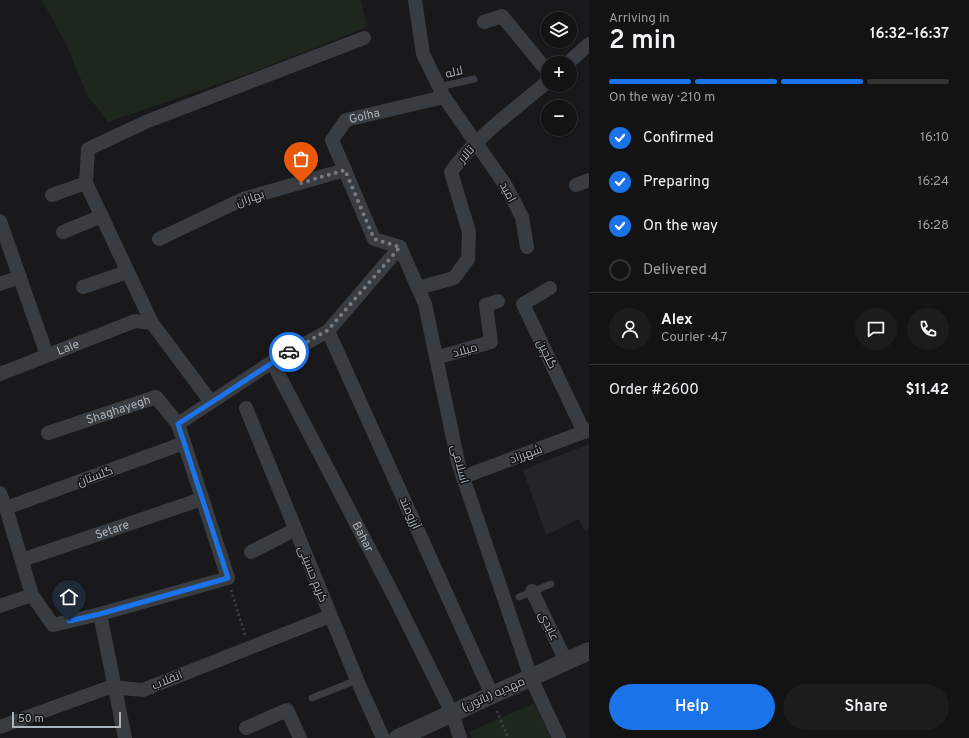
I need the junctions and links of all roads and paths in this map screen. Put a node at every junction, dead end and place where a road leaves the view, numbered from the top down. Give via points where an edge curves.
1 (415, 0) edge
2 (484, 22) dead end
3 (364, 38) dead end
4 (589, 44) edge
5 (576, 56) edge
6 (541, 63) edge
7 (474, 78) dead end
8 (541, 87) edge
9 (442, 92) junction
10 (476, 143) junction
11 (345, 170) junction
12 (86, 183) junction
13 (52, 195) dead end
14 (102, 216) junction
15 (0, 221) edge
16 (63, 232) dead end
17 (159, 239) dead end
18 (400, 247) junction
19 (527, 247) dead end
20 (127, 272) junction
21 (20, 277) junction
22 (0, 284) edge
23 (84, 287) dead end
24 (418, 288) junction
25 (550, 288) dead end
26 (498, 301) dead end
27 (152, 323) junction
28 (328, 330) junction
29 (47, 355) junction
30 (436, 358) junction
31 (272, 362) junction
32 (0, 374) edge
33 (211, 402) junction
34 (246, 408) dead end
35 (178, 424) junction
36 (587, 431) edge
37 (48, 433) dead end
38 (184, 443) junction
39 (463, 477) junction
40 (0, 494) edge
41 (202, 499) junction
42 (6, 508) junction
43 (294, 530) junction
44 (251, 552) dead end
45 (22, 560) junction
46 (228, 578) junction
47 (551, 584) dead end
48 (532, 591) junction
49 (32, 596) junction
50 (519, 596) dead end
51 (0, 606) edge
52 (100, 614) junction
53 (330, 616) junction
54 (248, 648) junction
55 (589, 651) edge
56 (566, 661) junction
57 (530, 678) junction
58 (357, 680) junction
59 (115, 688) junction
60 (492, 695) junction
61 (312, 698) dead end
62 (452, 713) junction
63 (500, 718) dead end
64 (0, 727) edge
65 (246, 728) dead end
66 (125, 738) edge
67 (300, 738) edge
68 (384, 738) edge
69 (398, 738) edge
70 (460, 738) edge
71 (508, 738) edge
72 (559, 738) edge

1 - 9 street, تالار via 423,54
2 - 6 street via 502,16
3 - 12 street via 148,120 88,149
4 - 5 street
7 - 9 lane, لاله
8 - 10 street
9 - 10 street, تالار
9 - 11 street, Golha via 346,120 332,140
10 - 19 street, امید via 506,186 522,217
10 - 24 street, تالار via 451,172 469,232 468,259 454,278
11 - 17 street, بهاران via 243,199
11 - 18 street, Golha via 374,239
12 - 13 street
12 - 14 street
14 - 16 street
14 - 20 street
15 - 21 street
18 - 24 street, اسلامی
18 - 28 street
20 - 23 street
20 - 27 street
21 - 22 street
21 - 29 street
24 - 30 street, اسلامی via 425,304
25 - 36 street, گلچین via 523,304
26 - 30 street, میلاد via 486,305 491,342
27 - 29 street, Lale via 135,321
27 - 33 street
28 - 31 street
28 - 60 street, آرزومند
29 - 32 street, Lale
30 - 39 street, اسلامی
31 - 33 street
31 - 62 street, Bahar
33 - 35 street
34 - 43 street, کریم حسینی
35 - 37 street, Shaghayegh via 156,397
35 - 38 street
36 - 39 street, شهرزاد
38 - 41 street
38 - 42 street, گلستان
39 - 57 street, اسلامی
40 - 42 street
41 - 45 street, Setare
41 - 46 street
42 - 45 street
43 - 44 street
43 - 53 street, کریم حسینی
45 - 49 street
46 - 52 street
46 - 54 path
47 - 48 lane
48 - 50 lane
48 - 56 street, عابدی
49 - 51 street
49 - 52 street via 54,625
52 - 59 street
53 - 54 street, انقلاب
53 - 58 street, کریم حسینی
54 - 59 street, انقلاب via 143,690
55 - 56 street, مهدیه (باتون)
56 - 57 street, مهدیه (باتون)
57 - 60 street, مهدیه (باتون)
57 - 72 street, اسلامی
58 - 61 lane
58 - 68 street, کریم حسینی
59 - 64 street, انقلاب
59 - 66 street
60 - 62 street, مهدیه (باتون)
62 - 69 street, مهدیه (باتون)
62 - 70 street, Bahar
63 - 71 path
65 - 67 street via 287,710

